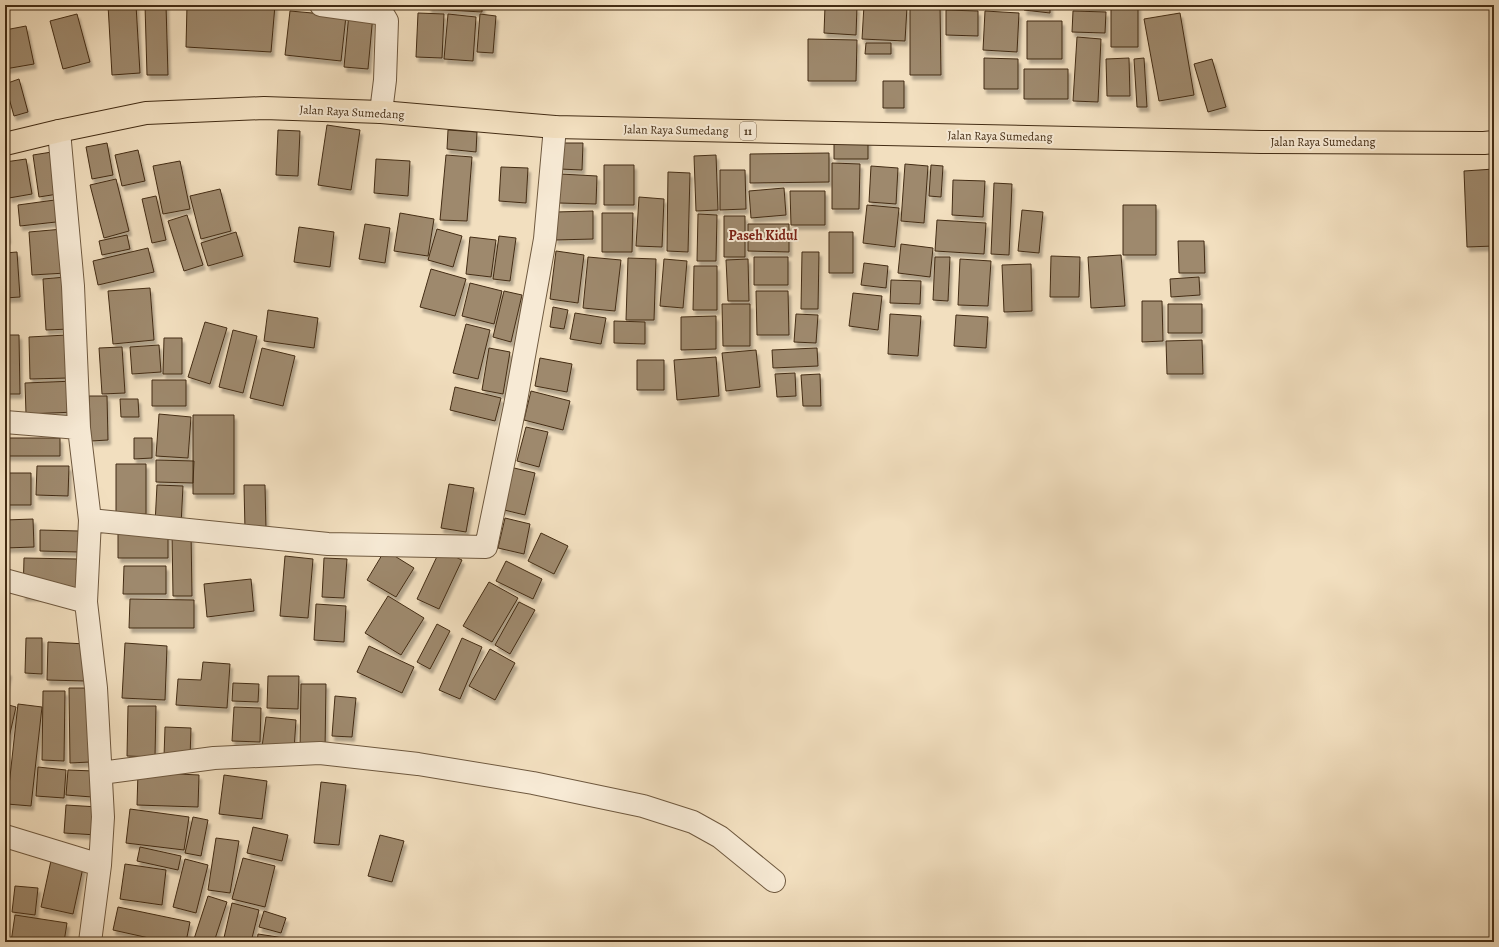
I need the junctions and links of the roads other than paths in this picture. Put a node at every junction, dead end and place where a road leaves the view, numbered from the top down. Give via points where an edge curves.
1 (321, 5) edge
2 (381, 112) junction
3 (555, 127) junction
4 (59, 131) junction
5 (1494, 142) edge
6 (5, 144) edge
7 (5, 422) edge
8 (79, 428) junction
9 (90, 520) junction
10 (5, 580) edge
11 (86, 602) junction
12 (101, 772) junction
13 (5, 836) edge
14 (100, 864) junction
15 (774, 880) dead end
16 (90, 942) edge

1 - 2 street via 378,13 387,21
2 - 3 highway, Jalan Raya Sumedang / 11
2 - 4 highway, Jalan Raya Sumedang / 11 via 264,108 146,113
3 - 5 highway, Jalan Raya Sumedang / 11 via 1253,142
3 - 9 street via 545,240 486,547 328,544
4 - 6 highway, Jalan Raya Sumedang / 11
4 - 8 street via 73,286
7 - 8 street
8 - 9 street
9 - 11 street
10 - 11 street
11 - 12 street via 96,688
12 - 14 street via 103,816
12 - 15 street via 214,758 320,753 418,764 533,783 643,806 693,822 720,837
13 - 14 street
14 - 16 street

